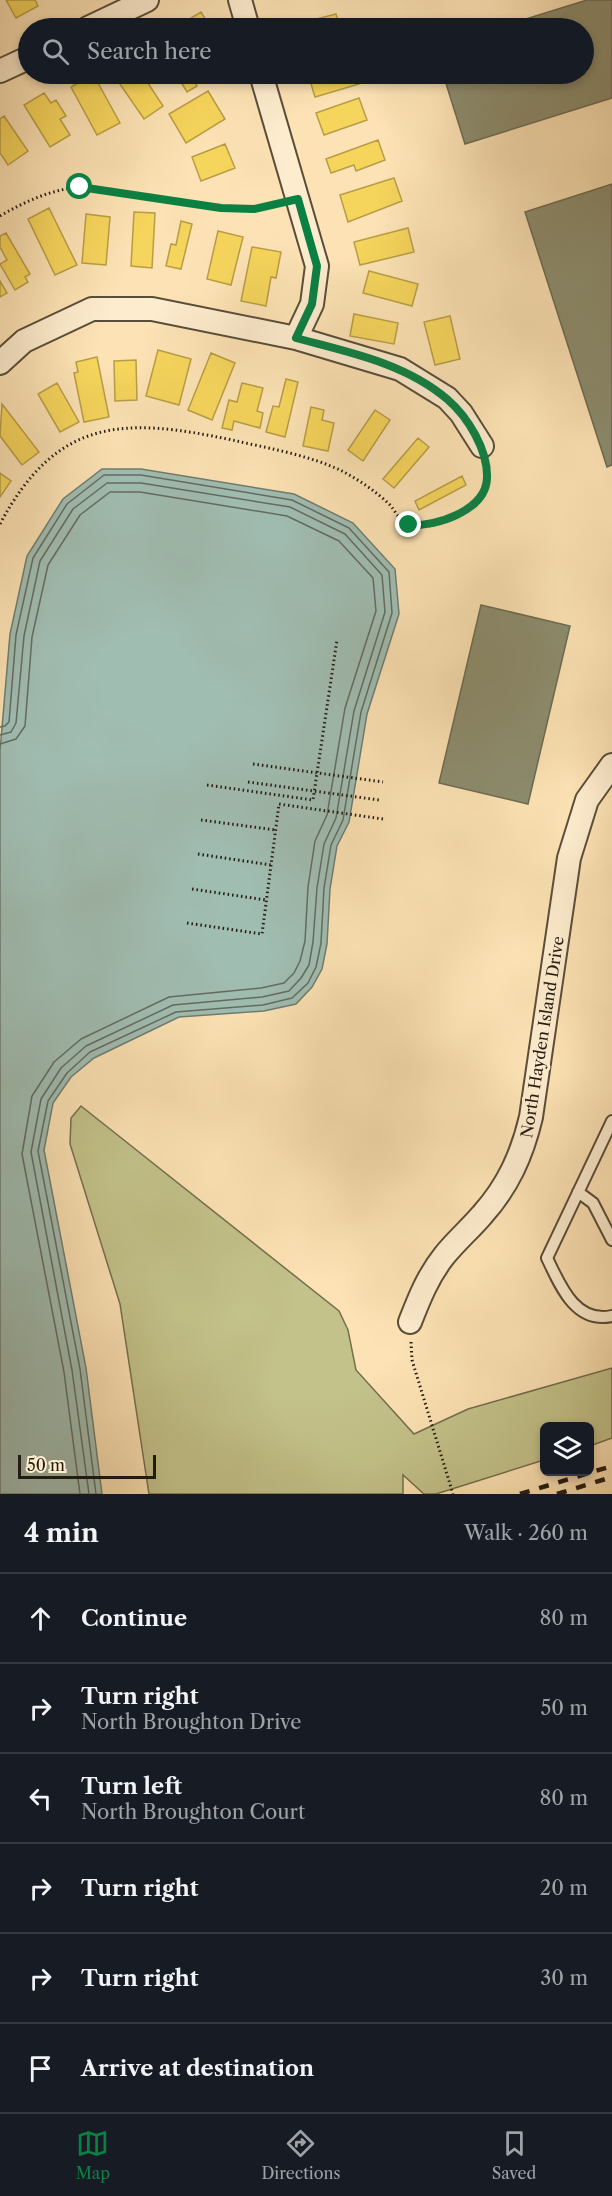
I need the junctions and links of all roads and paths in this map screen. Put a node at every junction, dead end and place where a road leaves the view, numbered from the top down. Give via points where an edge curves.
1 (147, 0) edge
2 (240, 0) edge
3 (109, 18) edge
4 (245, 18) edge
5 (18, 63) edge
6 (0, 72) edge
7 (264, 84) edge
8 (298, 199) junction
9 (0, 216) edge
10 (296, 338) junction
11 (0, 363) edge
12 (482, 446) joint
13 (0, 524) edge
14 (336, 640) dead end
15 (253, 764) dead end
16 (612, 765) edge
17 (248, 782) dead end
18 (383, 782) dead end
19 (207, 785) dead end
20 (379, 800) dead end
21 (383, 819) dead end
22 (201, 820) dead end
23 (276, 830) junction
24 (198, 854) dead end
25 (271, 865) junction
26 (192, 889) dead end
27 (266, 900) junction
28 (187, 923) dead end
29 (612, 1121) edge
30 (609, 1135) edge
31 (578, 1192) junction
32 (612, 1240) edge
33 (612, 1316) edge
34 (410, 1322) joint
35 (453, 1494) edge

1 - 3 street
2 - 4 street
5 - 6 street
7 - 8 street
8 - 9 path via 254,209 221,208 80,187 59,189 28,200
8 - 10 street via 317,266 312,304
10 - 11 street via 152,309 92,309 24,341
10 - 12 street via 400,369 447,398
12 - 13 path via 488,479 481,494 447,521 426,526 409,525 366,486 318,463 183,430 117,428 74,443 47,461 28,479
14 - 19 path via 313,800
15 - 18 path
16 - 34 street, North Hayden Island Drive via 587,800 569,858 525,1143 502,1190 444,1256 426,1283
17 - 20 path
21 - 23 path via 279,804
22 - 23 path
23 - 25 path
24 - 25 path
25 - 27 path
26 - 27 path
27 - 28 path via 262,934
29 - 30 lane
30 - 31 lane
31 - 32 lane via 593,1203
31 - 33 lane via 547,1258 564,1294 580,1309 593,1317
34 - 35 path via 412,1360

